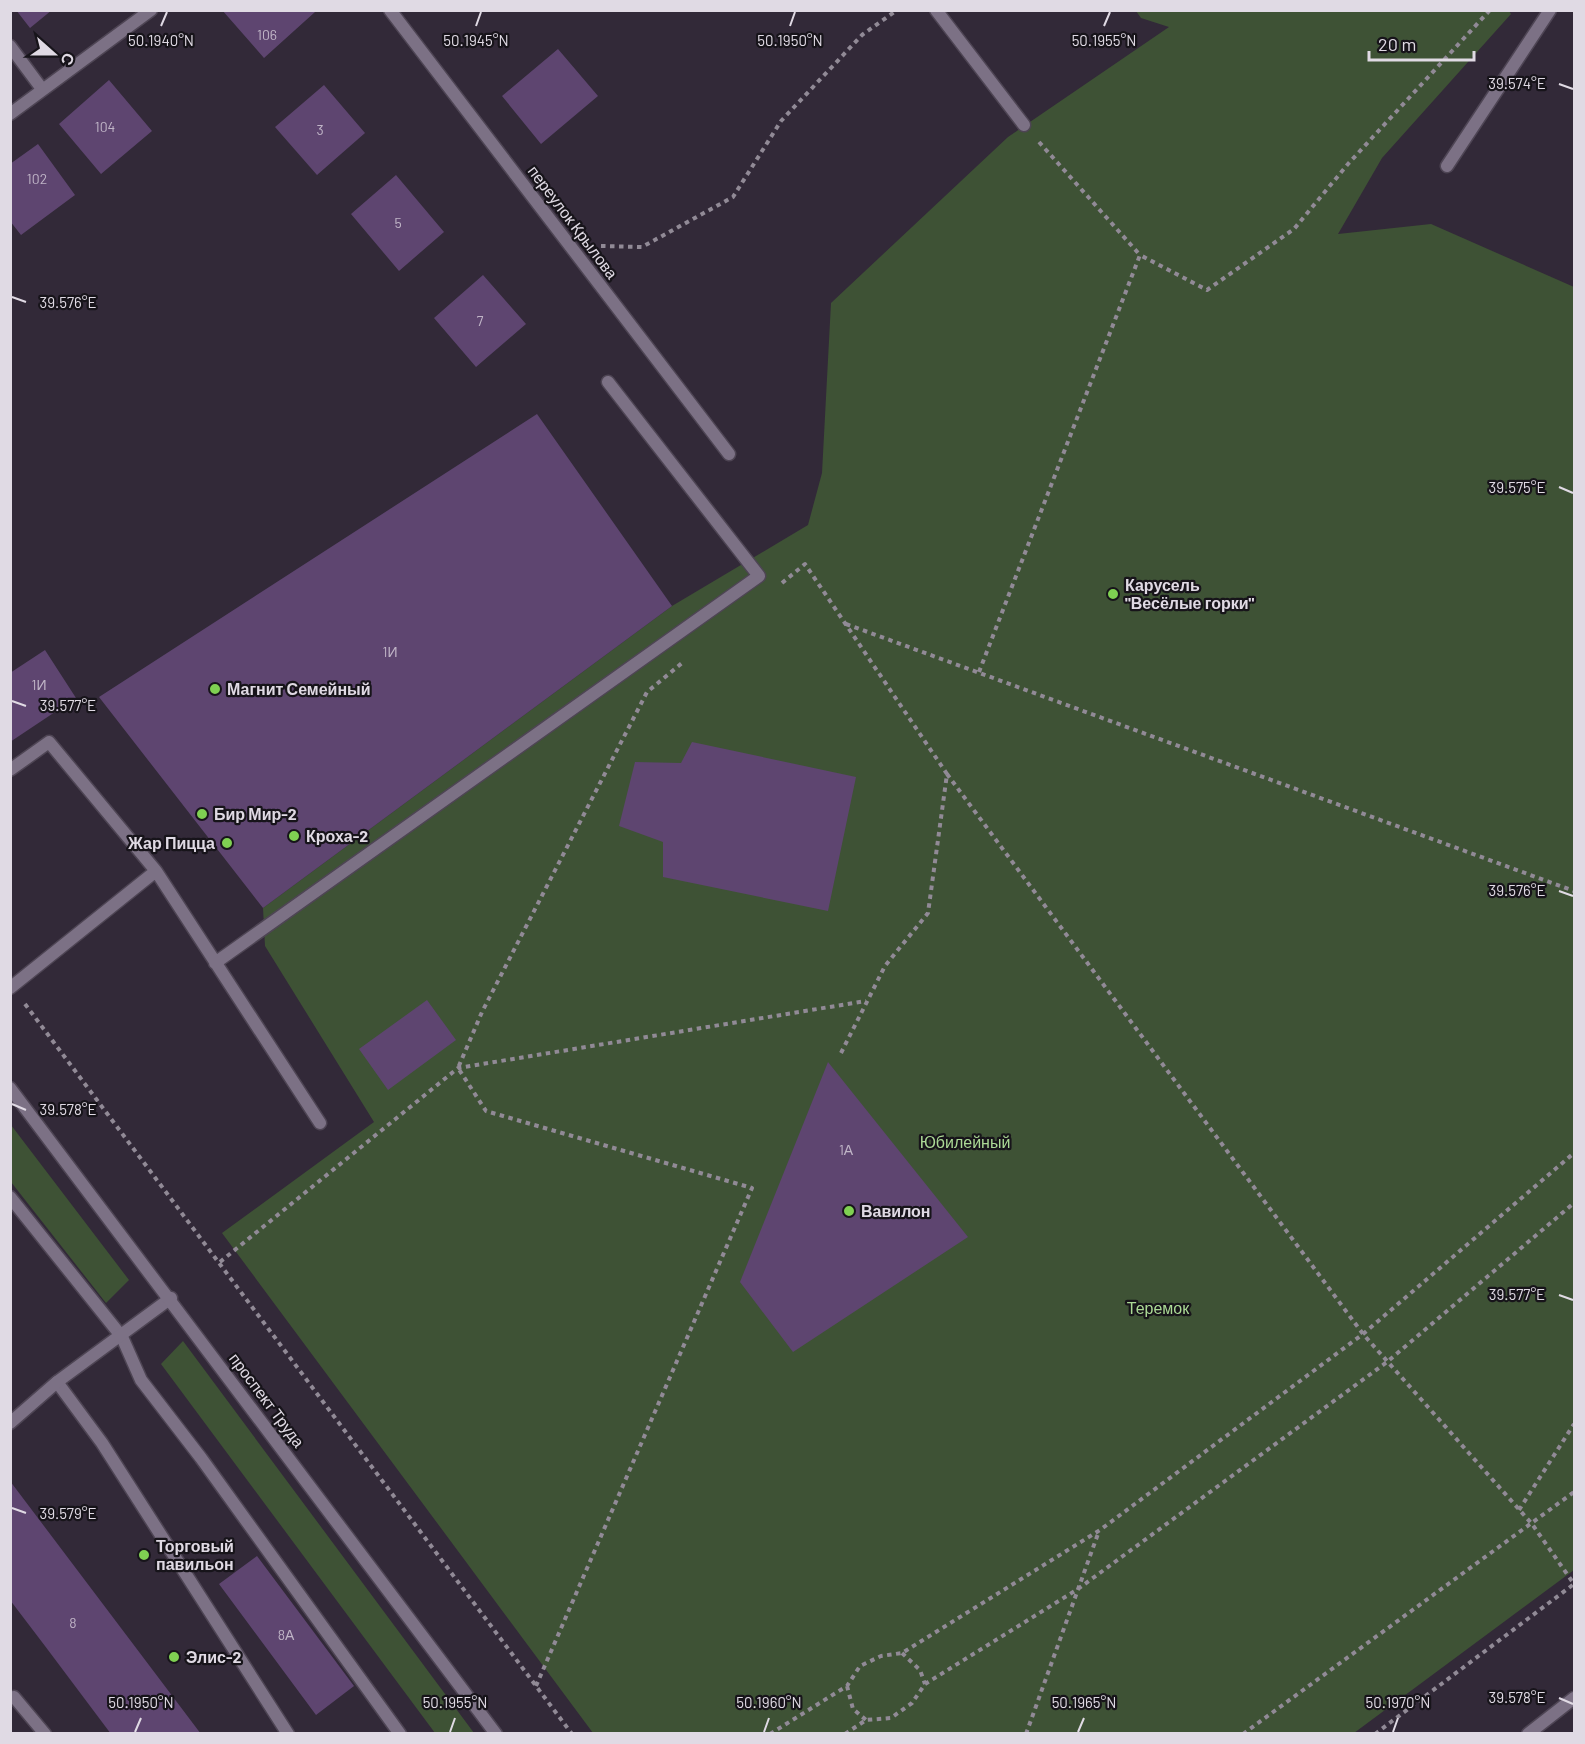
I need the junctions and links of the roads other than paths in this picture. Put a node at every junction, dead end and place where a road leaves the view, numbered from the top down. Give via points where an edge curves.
1 (151, 10) edge
2 (390, 10) edge
3 (936, 10) edge
4 (1550, 10) edge
5 (10, 46) edge
6 (42, 89) junction
7 (10, 114) edge
8 (1024, 125) road end
9 (1447, 166) dead end
10 (608, 382) dead end
11 (729, 454) dead end
12 (10, 770) edge
13 (156, 871) junction
14 (215, 963) junction
15 (11, 987) edge
16 (10, 1088) edge
17 (320, 1123) dead end
18 (10, 1197) edge
19 (171, 1299) junction
20 (122, 1336) junction
21 (57, 1382) junction
22 (10, 1423) edge
23 (12, 1697) edge
24 (1575, 1698) edge
25 (45, 1734) edge
26 (288, 1734) edge
27 (400, 1734) edge
28 (496, 1734) edge
29 (1528, 1734) edge

1 - 6 street
2 - 11 street, переулок Крылова
3 - 8 street
4 - 9 street
5 - 6 street
6 - 7 street
10 - 14 street via 759,576
12 - 13 street via 49,742
13 - 14 street
13 - 15 street
14 - 17 street
16 - 19 street, проспект Труда
18 - 20 street
19 - 20 street
19 - 28 street, проспект Труда
20 - 21 street
20 - 27 street via 141,1380
21 - 22 street
21 - 26 street via 102,1443
23 - 25 street
24 - 29 street

